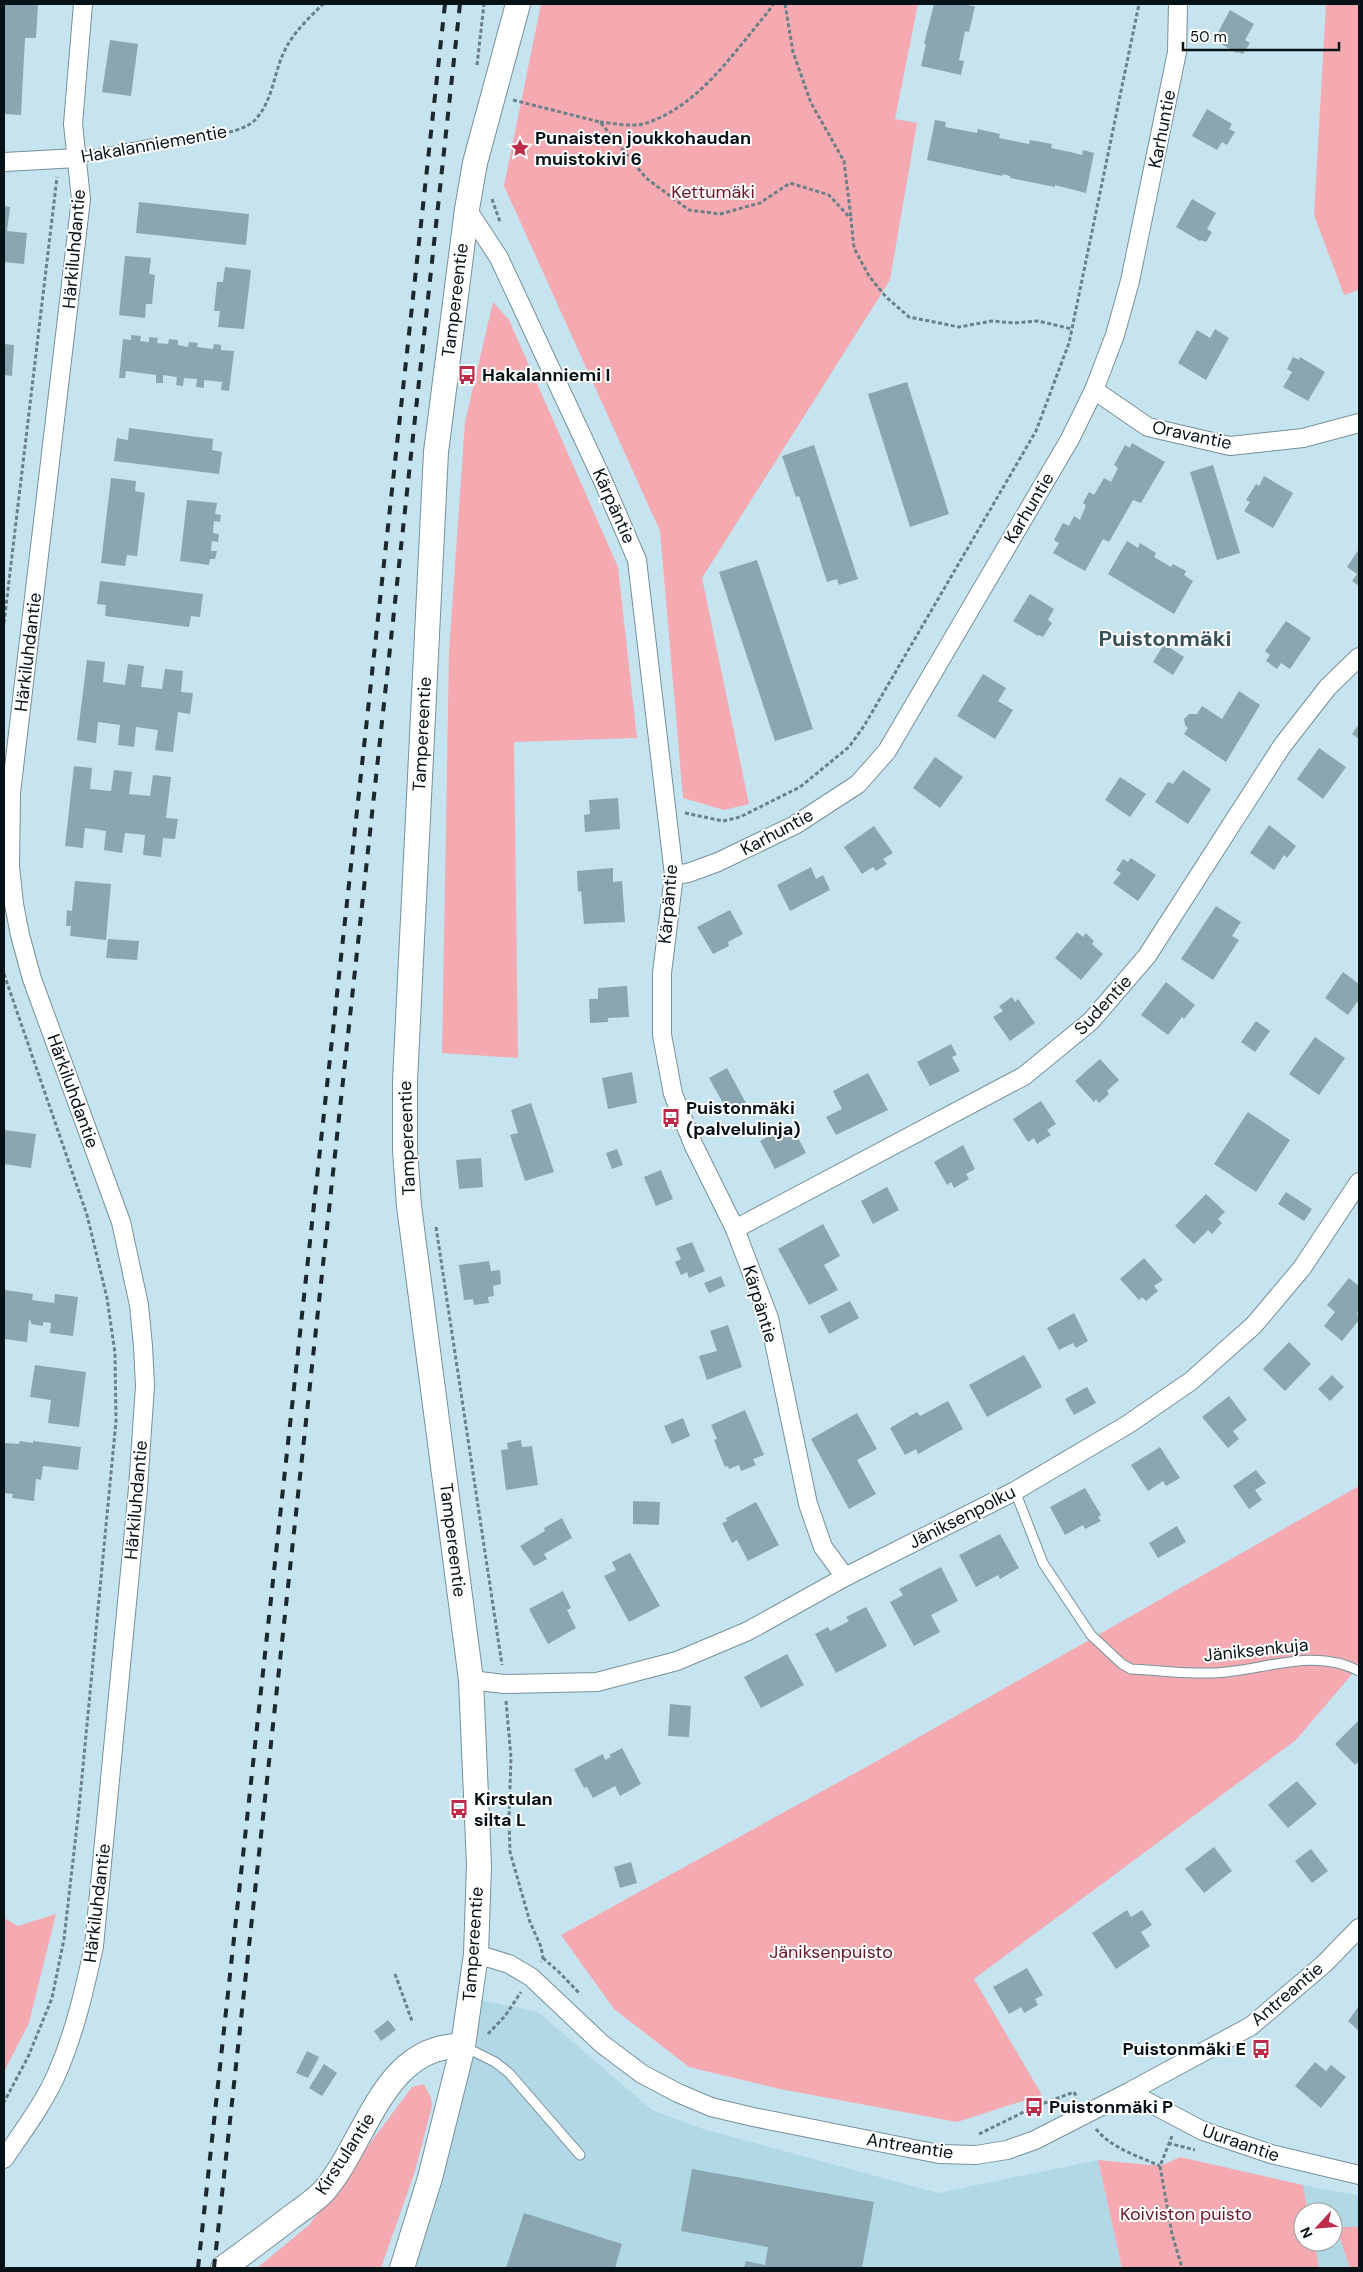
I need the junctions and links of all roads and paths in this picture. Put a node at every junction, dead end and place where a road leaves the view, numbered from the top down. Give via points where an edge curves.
1 (83, 4) edge
2 (323, 4) edge
3 (518, 4) edge
4 (773, 4) edge
5 (785, 4) edge
6 (1139, 4) edge
7 (1178, 4) edge
8 (510, 99) dead end
9 (600, 122) junction
10 (152, 144) joint
11 (78, 158) junction
12 (57, 160) junction
13 (4, 162) edge
14 (490, 193) dead end
15 (466, 209) junction
16 (851, 219) junction
17 (500, 223) dead end
18 (1072, 329) junction
19 (1094, 390) junction
20 (1359, 423) edge
21 (4, 623) edge
22 (1359, 657) edge
23 (667, 812) junction
24 (674, 875) junction
25 (4, 974) edge
26 (1359, 1182) edge
27 (435, 1220) dead end
28 (735, 1229) junction
29 (1015, 1491) junction
30 (845, 1576) junction
31 (1359, 1671) edge
32 (471, 1680) junction
33 (504, 1684) junction
34 (1359, 1928) edge
35 (476, 1954) junction
36 (543, 1958) junction
37 (395, 1974) dead end
38 (531, 1977) junction
39 (583, 1998) dead end
40 (412, 2021) dead end
41 (463, 2046) junction
42 (1129, 2092) junction
43 (4, 2102) edge
44 (1085, 2114) junction
45 (971, 2135) dead end
46 (1168, 2143) dead end
47 (580, 2155) dead end
48 (4, 2159) edge
49 (1160, 2166) junction
50 (1359, 2175) edge
51 (223, 2268) edge
52 (402, 2268) edge
53 (1182, 2268) edge

1 - 11 street, Härkiluhdantie via 73,124
2 - 10 path, Hakalanniementie via 286,47 268,101 253,122 203,138
3 - 15 main road, Tampereentie via 475,163
4 - 9 path via 701,90 678,106 642,124
5 - 16 path via 793,52 811,103 844,162
6 - 18 path
7 - 19 street, Karhuntie via 1177,52 1130,281 1115,335
8 - 9 path
9 - 16 path via 646,178 689,210 720,214 760,204 790,183 829,195
10 - 11 lane, Hakalanniementie
11 - 12 street, Hakalanniementie
11 - 48 street, Härkiluhdantie via 81,200 11,793 10,866 14,904 32,979 121,1222 139,1305 145,1386 124,1645 94,1946 80,2006 58,2072
12 - 13 street, Hakalanniementie
12 - 21 path via 57,183
14 - 17 path
15 - 23 street, Kärpäntie via 499,258 637,560
15 - 32 main road, Tampereentie via 436,452 405,1081 405,1150 409,1206
16 - 18 path via 854,248 869,276 908,317 959,327 992,321 1038,321
18 - 23 path via 1036,431 849,747 800,787 740,817 723,821
19 - 20 street, Oravantie via 1148,427 1230,446 1303,438
19 - 24 street, Karhuntie via 1070,439 887,751 858,784 795,825 718,862
22 - 28 street, Sudentie via 1328,687 1282,746 1147,956 1091,1021 1024,1076
23 - 24 street, Kärpäntie
24 - 28 street, Kärpäntie via 662,973 662,1035 673,1094 693,1144
25 - 43 path via 87,1215 107,1298 115,1353 116,1421 64,1939 52,1998 28,2057
26 - 29 street, Jäniksenpolku via 1302,1268 1254,1324 1191,1381 1127,1425
27 - 33 path
28 - 30 street, Kärpäntie via 769,1318 808,1504 823,1547
29 - 30 street, Jäniksenpolku
29 - 31 lane, Jäniksenkuja via 1043,1563 1091,1634 1131,1669 1212,1673 1317,1659
30 - 33 street, Jäniksenpolku via 748,1631 677,1661 597,1682
32 - 33 street, Jäniksenpolku
32 - 35 main road, Tampereentie via 478,1865
33 - 36 path via 511,1758 510,1852
34 - 42 street, Antreantie via 1324,1964 1251,2026
35 - 38 street, Antreantie via 509,1964
35 - 41 main road, Tampereentie
36 - 38 path
36 - 39 path
37 - 40 path
38 - 41 path via 505,2016 486,2036
38 - 44 street, Antreantie via 602,2044 642,2074 678,2094 711,2107 939,2154 976,2155 1007,2150
41 - 47 lane via 509,2073
41 - 51 main road, Kirstulantie via 436,2048 406,2067 382,2096 317,2198
41 - 52 main road, Tampereentie via 430,2178
42 - 44 street, Antreantie
42 - 50 street, Uuraantie via 1203,2131 1271,2154
44 - 45 path via 1074,2092
44 - 49 path via 1103,2137
46 - 49 path
49 - 53 path via 1172,2234

